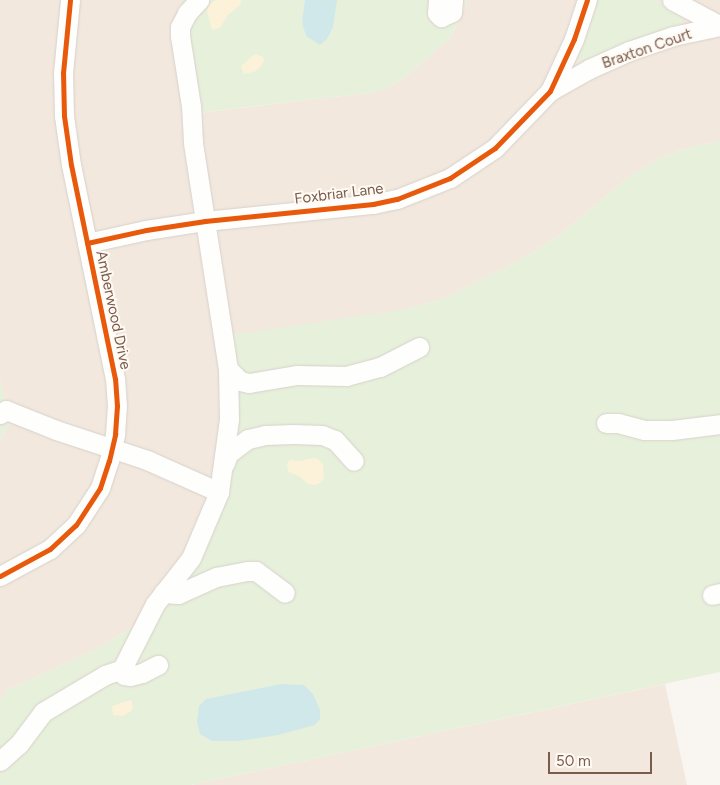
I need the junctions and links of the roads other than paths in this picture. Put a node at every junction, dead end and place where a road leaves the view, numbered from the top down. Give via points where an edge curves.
1 (70, 0) edge
2 (199, 0) edge
3 (438, 0) edge
4 (454, 0) edge
5 (587, 0) edge
6 (672, 0) edge
7 (720, 26) edge
8 (550, 91) junction
9 (205, 222) junction
10 (87, 243) junction
11 (419, 347) dead end
12 (228, 369) junction
13 (0, 414) edge
14 (606, 423) dead end
15 (720, 424) edge
16 (112, 449) junction
17 (354, 461) dead end
18 (223, 467) junction
19 (218, 492) junction
20 (0, 576) edge
21 (163, 593) junction
22 (285, 593) dead end
23 (158, 665) dead end
24 (122, 669) junction
25 (0, 762) edge

1 - 10 street, Amberwood Drive via 63,73 64,116
2 - 9 street via 186,13 180,36
3 - 4 street via 437,13 441,17 452,12
5 - 8 street, Foxbriar Lane via 574,39
6 - 7 street, Braxton Court
7 - 8 street, Braxton Court via 673,36 629,51
8 - 9 street, Foxbriar Lane via 495,148 458,173 422,190 373,204
9 - 10 street, Foxbriar Lane
9 - 12 street
10 - 16 street, Amberwood Drive via 118,406
11 - 12 street via 380,367 346,376 297,375 249,383 240,381
12 - 18 street via 228,419
13 - 16 street via 6,410
14 - 15 street via 644,430
16 - 19 street via 147,460
16 - 20 street, Amberwood Drive via 100,488 76,525 50,549
17 - 18 street via 346,450 328,438 275,434 248,439 235,447
18 - 19 street
19 - 21 street via 191,558
21 - 22 street via 178,594 216,577 256,571
21 - 24 street via 146,619
23 - 24 street via 130,676 124,675
24 - 25 street via 105,675 42,712 19,744

